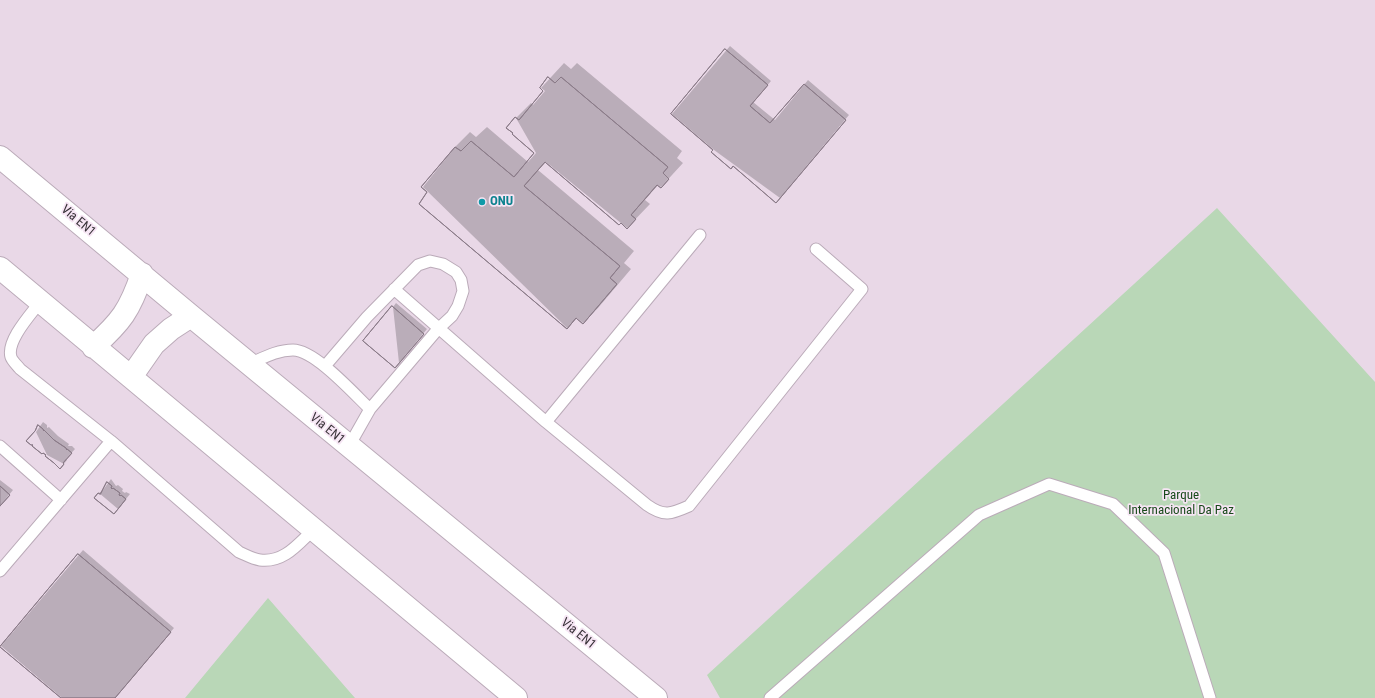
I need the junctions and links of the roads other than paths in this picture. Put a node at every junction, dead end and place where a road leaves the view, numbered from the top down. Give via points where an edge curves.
1 (0, 157) edge
2 (700, 235) dead end
3 (816, 249) dead end
4 (0, 268) edge
5 (142, 274) junction
6 (394, 289) junction
7 (40, 302) junction
8 (191, 316) junction
9 (438, 329) junction
10 (93, 347) junction
11 (249, 364) junction
12 (325, 366) junction
13 (131, 377) junction
14 (370, 409) junction
15 (546, 422) junction
16 (111, 441) junction
17 (0, 446) edge
18 (348, 446) junction
19 (61, 500) junction
20 (314, 529) junction
21 (0, 571) edge
22 (516, 698) edge
23 (656, 698) edge
24 (770, 698) edge
25 (1210, 698) edge

1 - 5 street, Via EN1
2 - 15 lane
3 - 15 lane via 862,289 689,506 664,514 657,512
4 - 7 street
5 - 8 street, Via EN1
5 - 10 street via 125,314
6 - 9 lane
6 - 9 lane via 418,265 430,261 443,264 456,272 462,280 463,291 452,316
6 - 12 lane
7 - 10 street
7 - 16 lane via 16,335 11,346 11,356 20,369
8 - 11 street, Via EN1
8 - 13 street via 154,344
9 - 14 lane
9 - 15 lane
10 - 13 street
11 - 12 lane via 275,353 294,350 307,354
11 - 18 street, Via EN1
12 - 14 lane
13 - 20 street
14 - 18 lane
16 - 19 lane
16 - 20 lane via 239,552 258,560 273,560 287,554
17 - 19 lane
18 - 23 street, Via EN1
19 - 21 lane
20 - 22 street
24 - 25 lane via 979,515 1048,484 1113,504 1164,553

